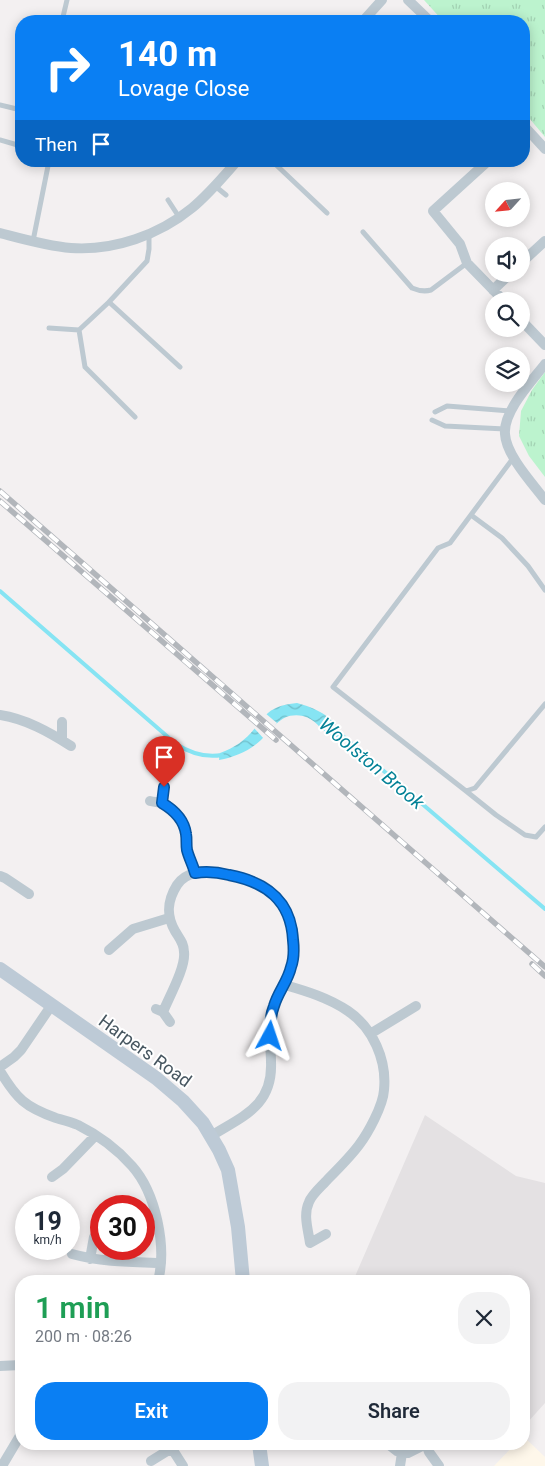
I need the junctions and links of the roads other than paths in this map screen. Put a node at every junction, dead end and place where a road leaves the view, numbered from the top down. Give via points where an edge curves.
1 (67, 0) edge
2 (382, 0) edge
3 (408, 0) edge
4 (63, 15) edge
5 (368, 15) edge
6 (424, 15) edge
7 (0, 105) edge
8 (15, 109) edge
9 (530, 133) edge
10 (0, 140) edge
11 (15, 144) edge
12 (545, 149) edge
13 (48, 167) edge
14 (232, 167) edge
15 (278, 167) edge
16 (481, 167) edge
17 (215, 186) junction
18 (226, 195) dead end
19 (168, 200) dead end
20 (327, 213) dead end
21 (180, 218) junction
22 (364, 232) dead end
23 (0, 233) edge
24 (148, 234) junction
25 (33, 241) junction
26 (545, 241) edge
27 (530, 255) edge
28 (467, 263) junction
29 (502, 282) edge
30 (493, 290) joint
31 (109, 302) junction
32 (50, 328) dead end
33 (530, 329) edge
34 (79, 330) junction
35 (545, 345) edge
36 (545, 364) edge
37 (180, 366) dead end
38 (511, 411) junction
39 (436, 412) dead end
40 (135, 417) dead end
41 (432, 420) dead end
42 (505, 429) junction
43 (514, 457) junction
44 (545, 500) edge
45 (471, 515) junction
46 (545, 590) edge
47 (545, 704) edge
48 (0, 715) edge
49 (62, 722) dead end
50 (62, 740) junction
51 (71, 746) dead end
52 (164, 787) dead end
53 (466, 791) junction
54 (150, 801) dead end
55 (162, 803) junction
56 (545, 827) edge
57 (195, 873) junction
58 (0, 876) edge
59 (29, 894) dead end
60 (169, 918) junction
61 (108, 950) dead end
62 (0, 969) edge
63 (285, 984) junction
64 (51, 1006) junction
65 (416, 1006) dead end
66 (170, 1022) dead end
67 (370, 1034) junction
68 (0, 1069) edge
69 (95, 1136) junction
70 (211, 1136) junction
71 (52, 1177) dead end
72 (326, 1234) dead end
73 (80, 1256) edge
74 (90, 1259) edge
75 (100, 1260) edge
76 (161, 1263) junction
77 (159, 1275) edge
78 (243, 1275) edge
79 (15, 1365) edge
80 (0, 1366) edge
81 (15, 1444) edge
82 (165, 1450) edge
83 (173, 1450) edge
84 (260, 1450) edge
85 (396, 1450) edge
86 (414, 1450) edge
87 (428, 1450) edge
88 (402, 1454) junction
89 (150, 1461) dead end
90 (2, 1466) edge
91 (183, 1466) edge
92 (262, 1466) edge
93 (400, 1466) edge
94 (439, 1466) edge

1 - 4 lane
2 - 5 street
3 - 6 street
7 - 8 lane
9 - 12 street
10 - 11 lane
13 - 25 lane
14 - 17 street
15 - 20 lane
16 - 28 street via 433,211 460,244
17 - 18 lane
17 - 21 street
19 - 21 lane
21 - 24 street
22 - 28 lane via 417,290 431,290
23 - 25 street
24 - 25 street via 118,244 86,248
24 - 31 lane via 147,261
26 - 27 street
28 - 30 street
29 - 30 street
31 - 34 lane
31 - 37 lane
32 - 34 lane
33 - 35 street
34 - 40 lane via 85,367
36 - 38 street
38 - 39 lane via 447,406
38 - 42 street
41 - 42 lane via 445,426
42 - 43 street
43 - 44 street
43 - 45 lane
45 - 46 lane via 502,538
45 - 53 lane via 450,543 438,548 333,687
47 - 53 lane via 475,788
48 - 50 street via 27,722
49 - 50 street
50 - 51 street
52 - 55 street
53 - 56 lane via 525,835 536,837
54 - 55 street
55 - 57 street via 176,812 183,824 187,852
57 - 60 street via 178,883 170,897
57 - 63 street via 211,872 247,879 268,889 282,905 291,924 294,951
58 - 59 street
60 - 61 street via 132,930
60 - 66 street via 184,952 184,964 160,1010
62 - 64 street, Harpers Road
63 - 67 street via 306,990 348,1011
63 - 70 street via 270,1020 272,1064 263,1099 244,1116
64 - 68 street via 21,1050
64 - 70 street, Harpers Road via 171,1089
65 - 67 street
67 - 72 street via 382,1060 384,1091 379,1108 360,1143 309,1200 305,1211 310,1243
68 - 69 street via 18,1097 32,1108 77,1125
69 - 71 street
69 - 76 street via 134,1168 145,1187 159,1226
70 - 78 street, Harpers Road via 228,1170
73 - 74 street
75 - 76 street
76 - 77 street
79 - 80 street
81 - 90 street
82 - 89 street
83 - 91 street
84 - 92 street
85 - 88 street
86 - 88 street
87 - 94 street
88 - 93 street

